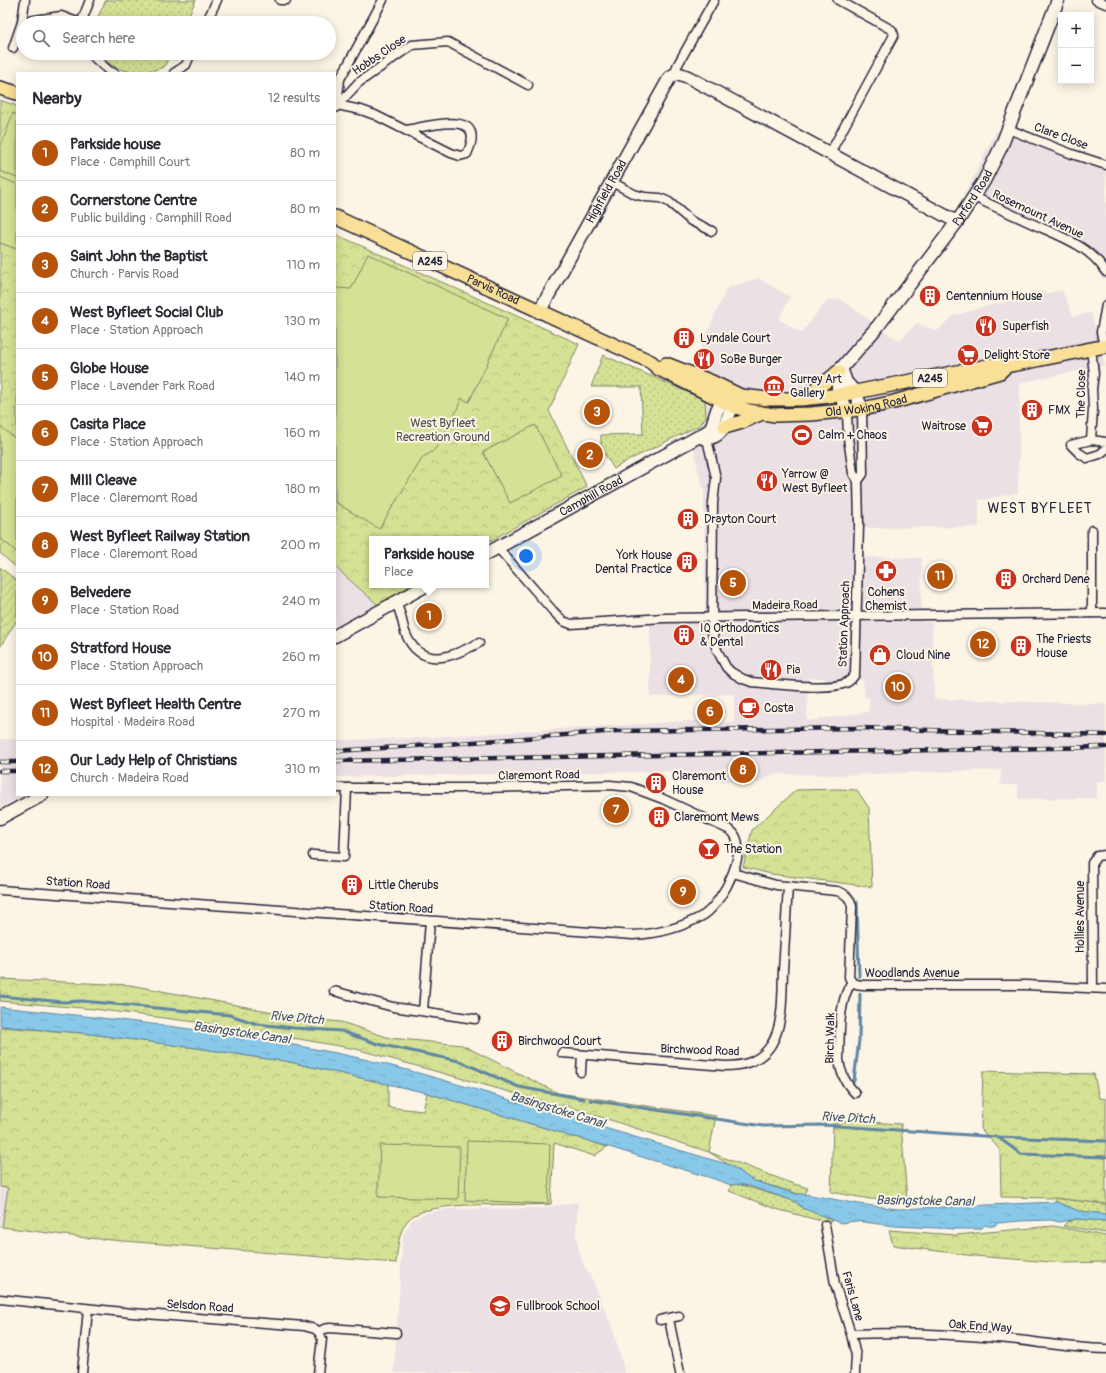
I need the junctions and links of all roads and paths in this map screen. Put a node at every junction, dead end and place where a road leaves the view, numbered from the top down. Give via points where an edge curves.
1 (25, 0) edge
2 (90, 0) edge
3 (217, 0) edge
4 (280, 0) edge
5 (286, 0) edge
6 (383, 0) edge
7 (714, 0) edge
8 (838, 0) edge
9 (1058, 0) edge
10 (1096, 0) edge
11 (1106, 4) edge
12 (23, 16) edge
13 (84, 16) edge
14 (209, 16) edge
15 (16, 38) edge
16 (12, 48) dead end
17 (97, 60) edge
18 (188, 60) edge
19 (110, 72) edge
20 (176, 72) edge
21 (675, 74) junction
22 (528, 85) dead end
23 (0, 88) edge
24 (16, 93) edge
25 (336, 106) edge
26 (1008, 129) junction
27 (406, 130) junction
28 (830, 153) junction
29 (1106, 165) edge
30 (612, 182) junction
31 (974, 197) junction
32 (336, 217) edge
33 (957, 222) junction
34 (712, 231) dead end
35 (1106, 272) edge
36 (1106, 304) edge
37 (539, 312) junction
38 (1105, 346) edge
39 (1091, 349) junction
40 (1006, 366) junction
41 (840, 370) junction
42 (855, 392) junction
43 (840, 395) junction
44 (732, 398) junction
45 (800, 399) junction
46 (862, 409) junction
47 (847, 411) junction
48 (762, 413) junction
49 (725, 427) junction
50 (702, 438) junction
51 (1091, 440) junction
52 (1106, 442) edge
53 (1106, 449) edge
54 (858, 481) junction
55 (1092, 530) dead end
56 (498, 548) junction
57 (489, 552) edge
58 (422, 588) edge
59 (396, 603) junction
60 (1092, 613) junction
61 (1106, 613) edge
62 (857, 616) junction
63 (711, 618) junction
64 (336, 635) edge
65 (479, 643) dead end
66 (336, 788) edge
67 (346, 788) junction
68 (40, 796) edge
69 (0, 818) edge
70 (735, 833) joint
71 (313, 855) dead end
72 (1106, 855) edge
73 (733, 873) junction
74 (788, 887) junction
75 (0, 890) edge
76 (430, 921) junction
77 (852, 982) junction
78 (1093, 988) junction
79 (1106, 989) edge
80 (334, 991) dead end
81 (423, 1011) junction
82 (475, 1019) dead end
83 (562, 1053) dead end
84 (582, 1055) junction
85 (581, 1072) dead end
86 (855, 1093) dead end
87 (825, 1226) dead end
88 (0, 1299) edge
89 (88, 1309) junction
90 (679, 1316) dead end
91 (669, 1319) junction
92 (660, 1320) dead end
93 (319, 1332) junction
94 (396, 1333) dead end
95 (851, 1334) junction
96 (1106, 1349) edge
97 (82, 1373) edge
98 (318, 1373) edge
99 (680, 1373) edge
100 (856, 1373) edge

1 - 12 street
2 - 13 street
3 - 14 street
4 - 5 street
6 - 25 street via 340,79
7 - 21 street, Highfield Road
8 - 28 street via 892,30 894,36
9 - 26 street, Pyrford Road
10 - 11 street
15 - 16 street
17 - 19 street
18 - 20 street
21 - 28 street via 688,77
21 - 30 street, Highfield Road via 670,77
22 - 25 street, Hobbs Close via 448,42 412,45 358,83
23 - 24 main road
25 - 27 street via 362,110
26 - 29 street, Clare Close
26 - 31 street, Pyrford Road via 993,164
27 - 27 street via 457,123 466,125 473,138 467,154 460,156
28 - 33 street
30 - 34 street via 634,194 670,202 691,221
30 - 37 street, Highfield Road
31 - 33 street, Pyrford Road
31 - 35 street, Rosemount Avenue via 1071,241 1093,256
32 - 37 main road, Parvis Road / A245
33 - 41 street, Pyrford Road via 878,326
36 - 38 street via 1101,332
37 - 44 main road, Parvis Road / A245 via 651,362 659,369
38 - 39 main road, Old Woking Road / A245
39 - 40 main road, Old Woking Road / A245
39 - 51 street, The Close via 1094,374
40 - 42 main road, Old Woking Road / A245 via 998,364
40 - 46 main road, Old Woking Road / A245 via 1000,372 941,390
41 - 42 street
41 - 43 street via 837,384
41 - 45 main road
42 - 43 main road, Old Woking Road / A245
42 - 46 street
43 - 45 main road, Old Woking Road / A245
43 - 47 street
44 - 45 main road, Old Woking Road / A245
44 - 48 main road, Old Woking Road / A245 via 749,411
44 - 49 street
44 - 50 street, Camphill Road via 717,410 711,429
46 - 47 main road, Old Woking Road / A245
46 - 54 street, Station Approach via 863,474
47 - 48 main road, Old Woking Road / A245 via 775,415
47 - 54 street, Station Approach via 853,473
48 - 49 main road
49 - 50 street, Camphill Road via 719,433
50 - 56 street, Camphill Road
50 - 63 street via 716,478 713,503
51 - 52 street
51 - 53 street via 1072,445 1087,458
54 - 62 street, Station Approach
55 - 60 street
56 - 57 street, Camphill Road
56 - 63 street, Madeira Road via 553,611 567,623 575,625 664,618
58 - 59 street
59 - 64 street
59 - 65 street via 412,647 422,654 440,658 468,652
60 - 61 street, Madeira Road
60 - 62 street, Madeira Road
62 - 63 street, Madeira Road
62 - 63 street, Station Approach via 853,678 841,684 812,686 752,682 731,672 717,650
66 - 67 street, Claremont Road
67 - 70 street, Claremont Road via 610,785 632,787
67 - 71 street via 344,857
68 - 69 street
70 - 73 street, Station Road via 739,844
72 - 78 street, Hollies Avenue via 1097,856 1092,862
73 - 74 street, Woodlands Avenue via 764,883
73 - 76 street, Station Road via 710,911 691,921 648,934 627,935
74 - 77 street, Woodlands Avenue via 840,892 850,900 852,907 849,975
74 - 84 street, Birchwood Road via 780,1019 771,1046 762,1055 749,1063 730,1066
75 - 76 street, Station Road
76 - 81 street
77 - 78 street, Woodlands Avenue via 864,985 1026,985
77 - 86 street, Birch Walk via 844,996 842,1007 839,1059 845,1080
78 - 79 street, Woodlands Avenue
80 - 81 street via 393,1007
81 - 82 street
83 - 84 street, Birchwood Road
84 - 85 street
87 - 95 street, Faris Lane via 835,1284
88 - 89 street, Selsdon Road
89 - 93 street, Selsdon Road via 304,1326
89 - 97 street
90 - 91 street
91 - 92 street
91 - 99 street
93 - 94 street, Selsdon Road via 330,1328
93 - 98 street via 322,1339
95 - 96 street, Oak End Way via 998,1338
95 - 100 street, Faris Lane via 856,1356

